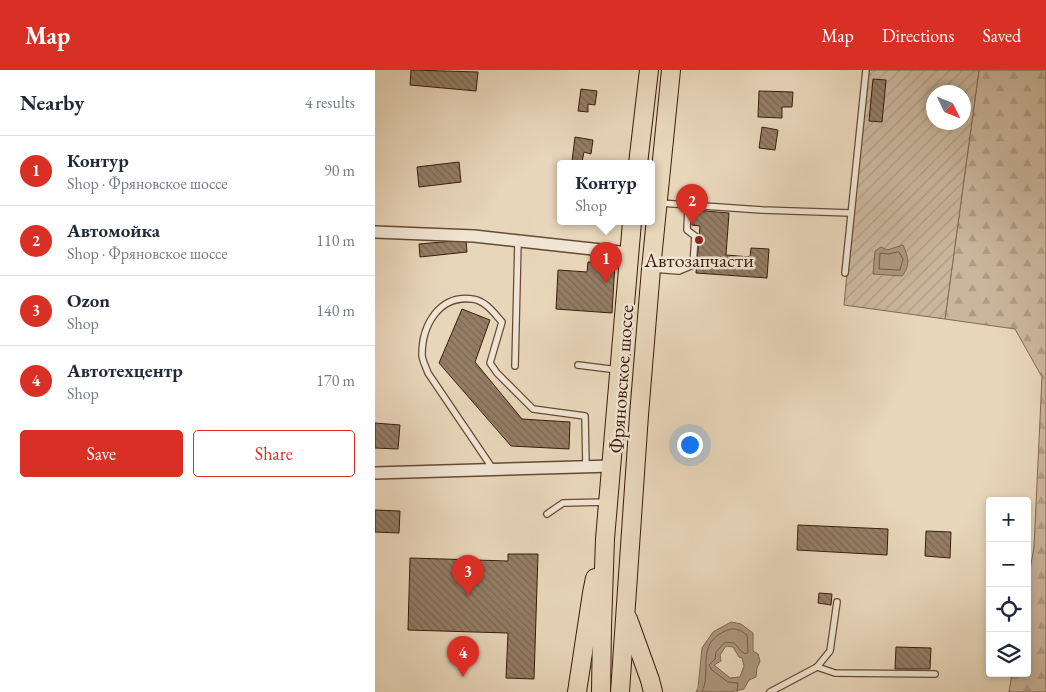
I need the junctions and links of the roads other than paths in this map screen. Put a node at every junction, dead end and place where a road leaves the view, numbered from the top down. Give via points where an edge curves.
1 (649, 70) edge
2 (671, 70) edge
3 (866, 70) edge
4 (638, 160) edge
5 (658, 203) junction
6 (689, 205) junction
7 (851, 213) junction
8 (632, 225) edge
9 (375, 232) edge
10 (518, 242) junction
11 (608, 250) junction
12 (629, 253) junction
13 (599, 260) dead end
14 (651, 269) junction
15 (845, 273) dead end
16 (578, 365) dead end
17 (515, 366) dead end
18 (620, 370) junction
19 (612, 466) junction
20 (586, 467) junction
21 (493, 469) junction
22 (375, 473) edge
23 (609, 502) junction
24 (547, 514) dead end
25 (605, 539) junction
26 (837, 602) dead end
27 (625, 613) junction
28 (817, 667) junction
29 (935, 674) dead end
30 (577, 692) edge
31 (601, 692) edge
32 (621, 692) edge
33 (653, 692) edge
34 (770, 692) edge

1 - 4 main road
2 - 5 main road, Фряновское шоссе
3 - 7 lane
5 - 6 lane
5 - 14 main road, Фряновское шоссе
6 - 7 lane
6 - 14 lane via 687,230 695,236 693,265 679,271
7 - 15 lane
8 - 12 main road, Фряновское шоссе
9 - 10 street via 474,236
10 - 11 street
10 - 17 lane
11 - 12 street
11 - 13 lane
12 - 18 main road, Фряновское шоссе
14 - 27 main road, Фряновское шоссе
16 - 18 lane
18 - 19 main road, Фряновское шоссе
19 - 20 street
19 - 23 main road, Фряновское шоссе
20 - 21 street
20 - 21 lane via 585,416 533,409 490,363 503,322 488,306 473,299 448,302 432,315 422,356 428,373
21 - 22 street
23 - 24 lane via 563,503
23 - 25 main road, Фряновское шоссе
25 - 30 main road via 592,593
25 - 31 main road, Фряновское шоссе
26 - 28 lane via 829,651
27 - 32 main road, Фряновское шоссе
27 - 33 main road
28 - 29 lane via 835,673
28 - 34 lane

